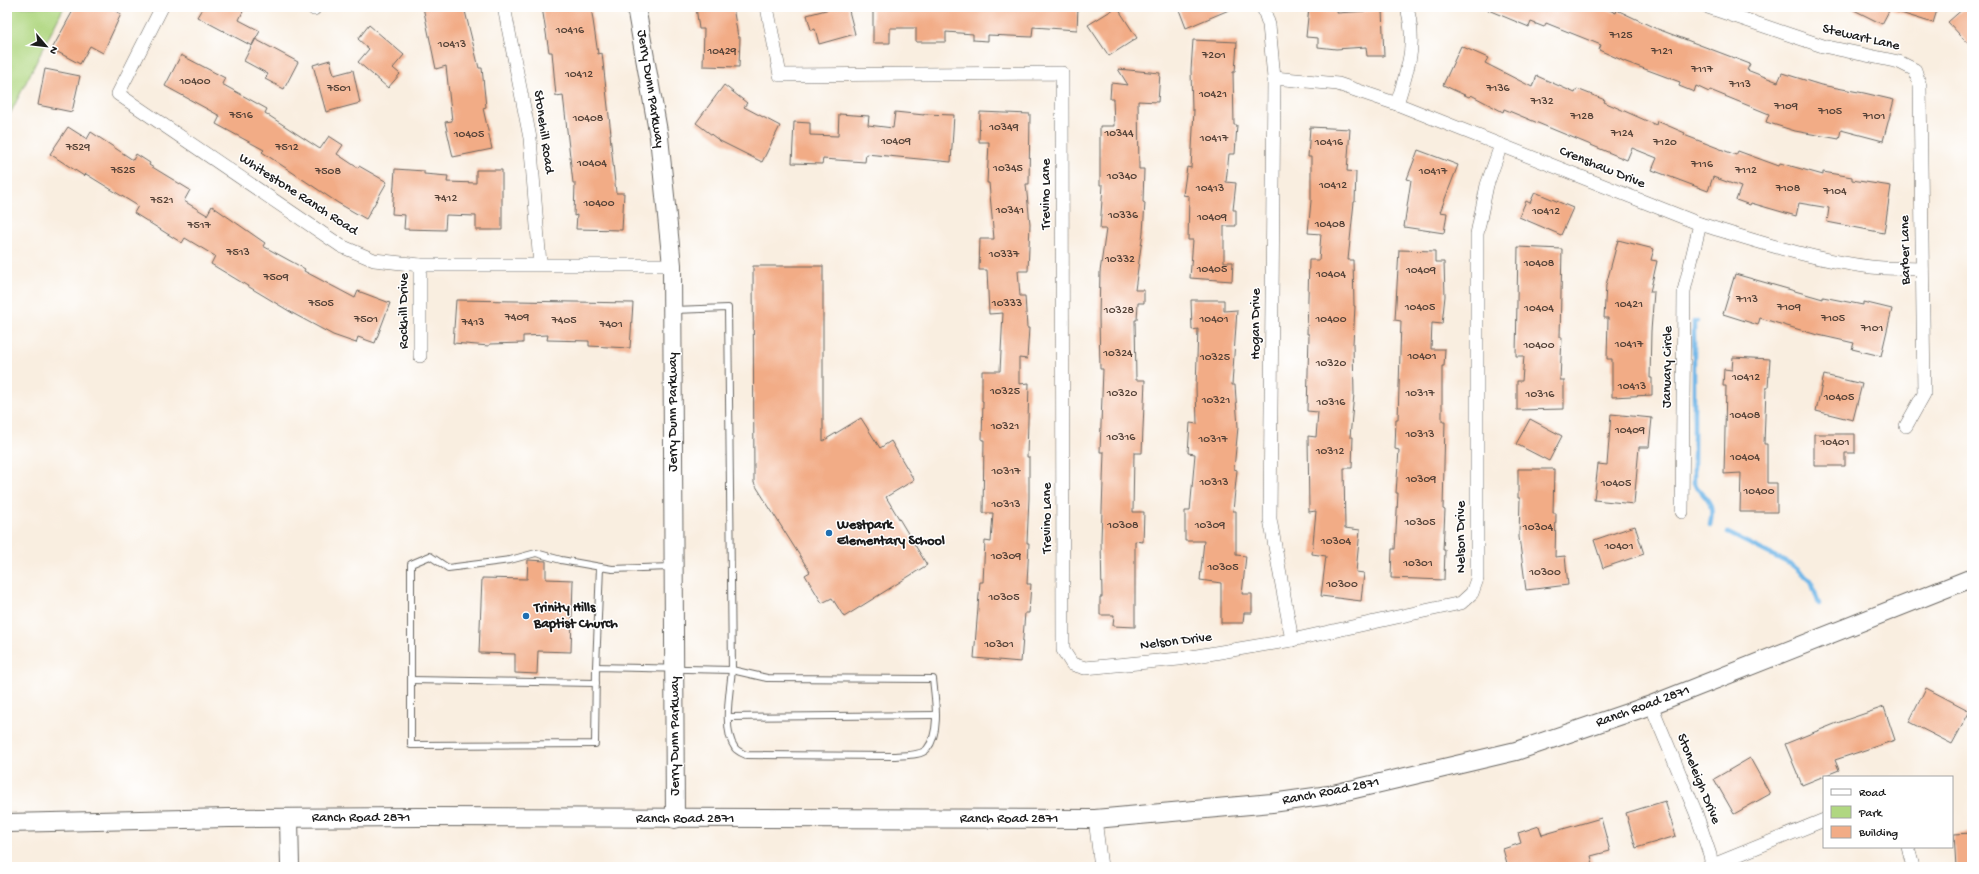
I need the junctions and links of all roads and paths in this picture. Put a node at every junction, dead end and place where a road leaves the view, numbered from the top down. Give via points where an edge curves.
1 (162, 7) edge
2 (504, 7) edge
3 (636, 7) edge
4 (767, 7) edge
5 (1262, 7) edge
6 (1407, 7) edge
7 (1708, 7) edge
8 (1915, 70) joint
9 (1274, 78) junction
10 (1397, 104) junction
11 (1501, 145) junction
12 (1700, 224) junction
13 (540, 264) junction
14 (420, 265) junction
15 (672, 265) junction
16 (1922, 269) junction
17 (672, 310) junction
18 (420, 356) dead end
19 (1906, 426) dead end
20 (1682, 512) dead end
21 (600, 567) junction
22 (674, 567) junction
23 (1972, 578) edge
24 (1292, 640) junction
25 (1072, 664) joint
26 (596, 667) junction
27 (675, 668) junction
28 (732, 670) junction
29 (411, 680) junction
30 (596, 682) junction
31 (1651, 705) junction
32 (936, 715) junction
33 (729, 717) junction
34 (290, 818) junction
35 (675, 819) junction
36 (1095, 819) junction
37 (1823, 820) edge
38 (7, 823) edge
39 (1909, 848) edge
40 (290, 867) edge
41 (1101, 867) edge
42 (1710, 867) edge
43 (1913, 867) edge

1 - 14 street, Whitestone Ranch Road via 118,94 341,246 374,260
2 - 13 street, Stonehill Road via 530,138
3 - 15 main road, Jerry Dunn Parkway via 659,137
4 - 25 street, Trevino Lane via 780,75 1062,73 1063,650
5 - 9 street, Hogan Drive via 1269,25
6 - 10 street via 1412,24 1412,55
7 - 8 street, Stewart Lane via 1823,46 1899,62
8 - 16 street, Barber Lane via 1920,86
9 - 10 street, Crenshaw Drive via 1338,84
9 - 24 street, Hogan Drive via 1270,519
10 - 11 street, Crenshaw Drive
11 - 12 street, Crenshaw Drive
11 - 24 street, Nelson Drive via 1486,185 1476,234 1477,578 1472,593 1461,603
12 - 16 street, Crenshaw Drive via 1811,256 1871,267
12 - 20 street, January Circle via 1684,291
13 - 14 street, Whitestone Ranch Road
13 - 15 street, Whitestone Ranch Road
14 - 18 street, Rockhill Drive
15 - 17 main road, Jerry Dunn Parkway
16 - 19 street, Barber Lane via 1924,394
17 - 22 main road, Jerry Dunn Parkway
17 - 28 lane via 728,308
21 - 22 lane
21 - 26 lane
21 - 29 lane via 536,553 510,560 448,568 430,556 411,564
22 - 27 main road, Jerry Dunn Parkway
23 - 31 main road, Ranch Road 2871
24 - 25 street, Nelson Drive via 1179,659 1085,668
26 - 27 lane
26 - 30 lane
27 - 28 lane
27 - 35 main road, Jerry Dunn Parkway
28 - 32 lane via 767,678 933,679
28 - 33 lane
29 - 30 lane
29 - 30 lane via 410,746 595,744
31 - 36 main road, Ranch Road 2871 via 1516,751 1329,795 1272,803
31 - 42 street, Stoneleigh Drive via 1696,813
32 - 33 lane
32 - 33 lane via 936,727 927,749 918,754 895,756 746,755 736,749 729,734
34 - 35 main road, Ranch Road 2871
34 - 38 main road, Ranch Road 2871
34 - 40 main road
35 - 36 main road, Ranch Road 2871
36 - 41 street
37 - 42 street
39 - 43 street

